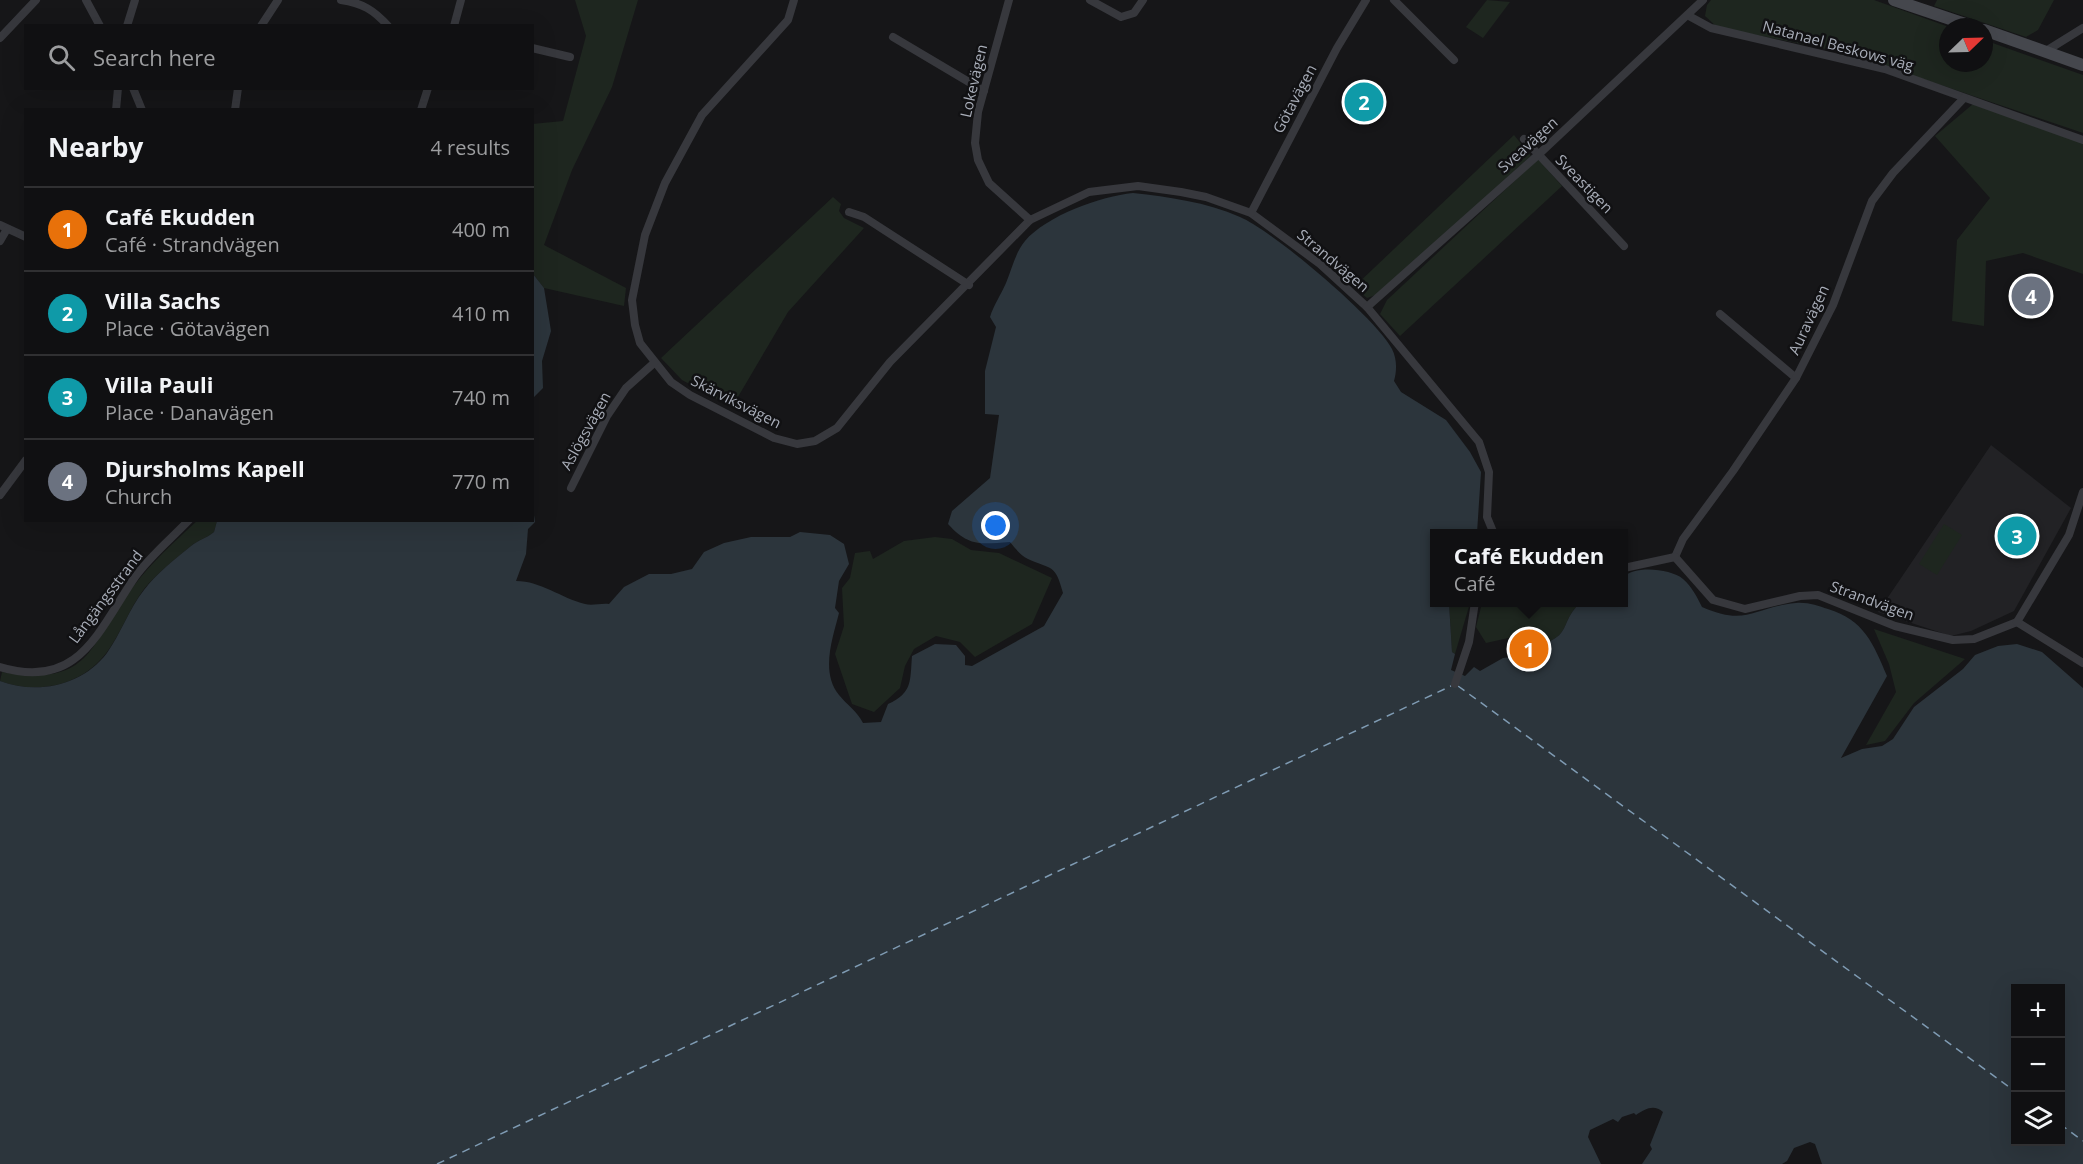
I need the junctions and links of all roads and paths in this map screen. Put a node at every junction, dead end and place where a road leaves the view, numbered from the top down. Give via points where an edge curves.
1 (36, 0) edge
2 (86, 0) edge
3 (135, 0) edge
4 (278, 0) edge
5 (341, 0) edge
6 (461, 0) edge
7 (794, 0) edge
8 (997, 0) edge
9 (1090, 0) edge
10 (1143, 0) edge
11 (1366, 0) edge
12 (1394, 0) edge
13 (1703, 0) edge
14 (1893, 0) edge
15 (1007, 3) edge
16 (1689, 16) junction
17 (1947, 18) edge
18 (99, 24) edge
19 (128, 24) edge
20 (262, 24) edge
21 (386, 24) edge
22 (455, 24) edge
23 (2083, 28) edge
24 (1993, 33) edge
25 (892, 37) dead end
26 (0, 38) edge
27 (534, 48) edge
28 (2046, 51) junction
29 (570, 57) dead end
30 (1454, 60) dead end
31 (2083, 65) edge
32 (118, 90) edge
33 (134, 90) edge
34 (238, 90) edge
35 (427, 90) edge
36 (984, 91) junction
37 (1964, 98) junction
38 (116, 108) edge
39 (141, 108) edge
40 (235, 108) edge
41 (422, 108) edge
42 (1524, 139) dead end
43 (2083, 140) edge
44 (1538, 155) junction
45 (849, 212) dead end
46 (1251, 213) junction
47 (1030, 220) junction
48 (3, 227) edge
49 (24, 236) edge
50 (0, 241) edge
51 (1624, 246) dead end
52 (969, 285) junction
53 (1367, 307) junction
54 (1720, 314) dead end
55 (654, 363) junction
56 (1796, 378) junction
57 (24, 463) edge
58 (571, 488) dead end
59 (2083, 492) edge
60 (0, 495) edge
61 (187, 522) edge
62 (1492, 529) edge
63 (1675, 557) junction
64 (1628, 567) edge
65 (1474, 607) edge
66 (2017, 622) junction
67 (2083, 663) edge
68 (0, 667) edge
69 (1455, 684) dead end

1 - 26 street
2 - 18 street
3 - 19 street
4 - 20 street
5 - 21 street via 375,12
6 - 22 street
7 - 55 street, Skärviksvägen via 788,20 702,115 665,183 645,235 632,300 640,344
8 - 15 street
9 - 10 street via 1121,17 1134,13
11 - 46 street, Götavägen
12 - 30 street
13 - 16 street, Sveavägen
14 - 17 street
15 - 36 street, Lokevägen
16 - 37 street, Natanael Beskows väg via 1711,28 1885,69
16 - 44 street, Sveavägen
23 - 28 street
24 - 28 street
25 - 36 street
27 - 29 street
28 - 31 street
32 - 38 street
33 - 39 street
34 - 40 street
35 - 41 street
36 - 47 street, Lokevägen via 975,143 978,160 989,183
37 - 43 street, Natanael Beskows väg
37 - 56 street, Auravägen via 1872,201 1833,305
42 - 44 street, Sveastigen
44 - 51 street, Sveastigen
44 - 53 street, Sveavägen
45 - 52 street via 864,217
46 - 47 street, Strandvägen via 1206,196 1138,186 1089,192
46 - 53 street, Strandvägen via 1320,264
47 - 52 street, Skärviksvägen
48 - 49 street
48 - 50 street
52 - 55 street, Skärviksvägen via 890,362 837,428 816,441 797,444 774,438 690,395
53 - 62 street, Strandvägen via 1479,442 1489,472 1487,517
54 - 56 street
55 - 58 street, Aslögsvägen via 626,388 607,416
56 - 63 street, Auravägen via 1683,539
57 - 60 street
59 - 66 street via 2069,535
61 - 68 street, Långängsstrand via 147,562 104,627 80,655 65,666 39,674
63 - 64 street
63 - 66 street, Strandvägen via 1713,600 1745,609 1818,595 1895,626 1953,640 1974,639
65 - 69 street via 1469,642
66 - 67 street

